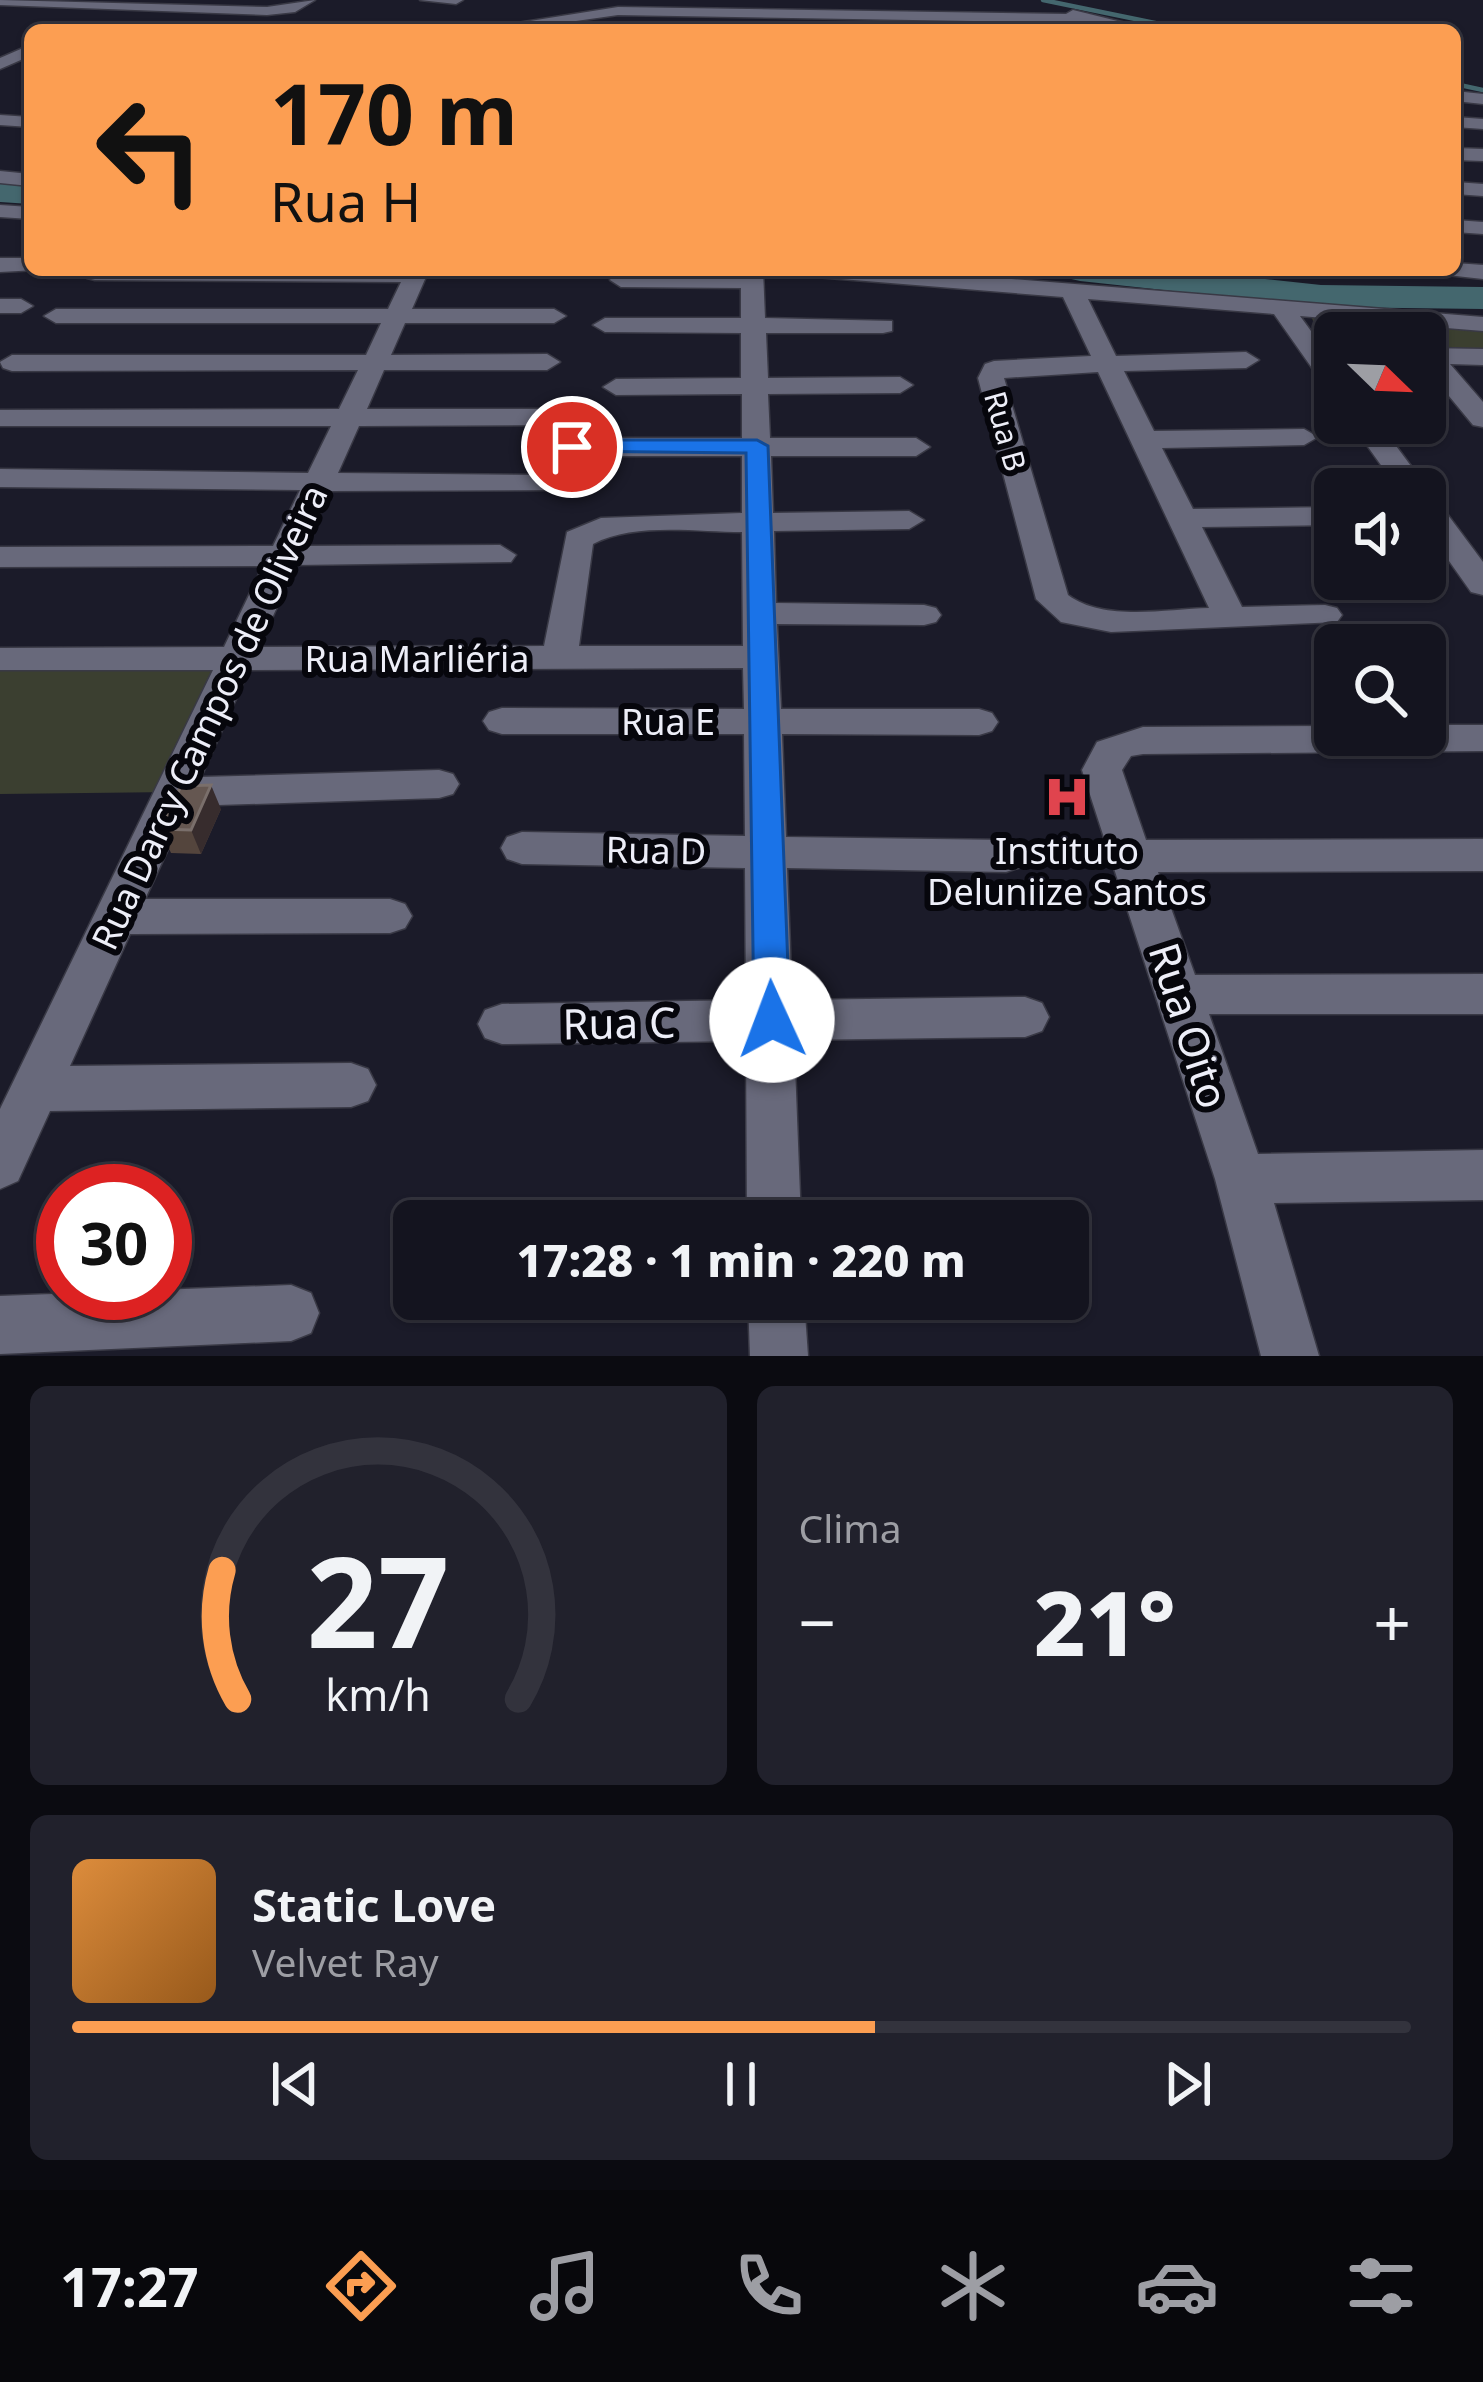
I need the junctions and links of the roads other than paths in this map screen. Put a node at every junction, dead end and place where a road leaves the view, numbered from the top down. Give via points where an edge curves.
1 (308, 0) edge
2 (427, 0) edge
3 (456, 0) edge
4 (635, 0) edge
5 (931, 0) edge
6 (1005, 0) edge
7 (0, 1) edge
8 (17, 1) edge
9 (42, 2) edge
10 (84, 2) edge
11 (618, 11) junction
12 (806, 12) junction
13 (944, 18) junction
14 (1095, 19) junction
15 (0, 20) edge
16 (524, 24) edge
17 (806, 24) edge
18 (998, 24) edge
19 (1022, 24) edge
20 (1119, 24) edge
21 (93, 276) edge
22 (416, 276) edge
23 (752, 276) edge
24 (897, 276) edge
25 (620, 280) dead end
26 (1071, 289) junction
27 (1282, 308) junction
28 (56, 316) junction
29 (396, 316) junction
30 (554, 316) dead end
31 (1483, 325) edge
32 (604, 326) dead end
33 (753, 326) junction
34 (883, 326) dead end
35 (1314, 343) edge
36 (1446, 356) edge
37 (1483, 357) edge
38 (1246, 360) dead end
39 (8, 362) edge
40 (547, 362) dead end
41 (1107, 362) junction
42 (374, 364) junction
43 (1446, 377) edge
44 (900, 385) dead end
45 (755, 386) junction
46 (616, 387) dead end
47 (542, 417) dead end
48 (0, 418) edge
49 (349, 419) junction
50 (1483, 419) edge
51 (1304, 437) dead end
52 (1144, 440) junction
53 (757, 446) junction
54 (572, 447) dead end
55 (916, 447) dead end
56 (0, 478) edge
57 (319, 482) junction
58 (544, 484) dead end
59 (1314, 517) edge
60 (1182, 518) junction
61 (909, 520) dead end
62 (759, 521) junction
63 (1446, 534) edge
64 (285, 554) junction
65 (500, 555) dead end
66 (0, 557) edge
67 (1483, 585) edge
68 (761, 613) junction
69 (924, 615) dead end
70 (1325, 615) dead end
71 (1230, 617) junction
72 (560, 657) junction
73 (762, 657) junction
74 (237, 658) junction
75 (0, 659) edge
76 (763, 720) junction
77 (502, 722) dead end
78 (979, 722) dead end
79 (1483, 738) edge
80 (439, 784) dead end
81 (174, 792) junction
82 (522, 848) dead end
83 (768, 851) junction
84 (1483, 855) edge
85 (1006, 856) dead end
86 (1135, 856) junction
87 (391, 916) dead end
88 (116, 917) junction
89 (1483, 994) edge
90 (1179, 995) junction
91 (1025, 1017) dead end
92 (772, 1020) junction
93 (502, 1024) dead end
94 (351, 1085) dead end
95 (35, 1089) junction
96 (0, 1164) edge
97 (1483, 1175) edge
98 (1241, 1180) junction
99 (774, 1200) edge
100 (291, 1313) dead end
101 (777, 1320) edge
102 (0, 1325) edge
103 (778, 1356) edge
104 (1290, 1356) edge

1 - 10 street via 267,11
2 - 3 street
4 - 11 street
5 - 13 street
6 - 14 street
7 - 8 street
8 - 9 street
9 - 10 street
9 - 15 street
11 - 12 street
11 - 16 street
12 - 13 street
12 - 17 street
13 - 18 street
14 - 19 street
14 - 20 street
21 - 28 street
22 - 29 street, Rua Darcy Campos de Oliveira
23 - 25 street
23 - 33 street
24 - 26 street
26 - 27 street
26 - 41 street
27 - 31 street
27 - 35 street
28 - 29 street
28 - 39 street
29 - 30 street
29 - 42 street, Rua Darcy Campos de Oliveira
32 - 33 street
33 - 34 street
33 - 45 street
36 - 37 street
38 - 41 street, Rua B
39 - 42 street
40 - 42 street
41 - 52 street
41 - 71 street, Rua B via 991,372 1053,599 1073,615 1111,621
42 - 49 street, Rua Darcy Campos de Oliveira
43 - 50 street
44 - 45 street
45 - 46 street
45 - 53 street
47 - 49 street
48 - 49 street
49 - 57 street, Rua Darcy Campos de Oliveira
51 - 52 street
52 - 60 street
53 - 54 street
53 - 55 street
53 - 62 street
56 - 57 street
57 - 58 street
57 - 64 street, Rua Darcy Campos de Oliveira
59 - 60 street
60 - 71 street
61 - 62 street
62 - 68 street
62 - 72 street via 601,527 574,546
63 - 67 street
64 - 65 street
64 - 66 street
64 - 74 street, Rua Darcy Campos de Oliveira
68 - 69 street
68 - 73 street
70 - 71 street
72 - 73 street, Rua Marliéria
72 - 74 street, Rua Marliéria
73 - 76 street
74 - 75 street, Rua Marliéria
74 - 81 street, Rua Darcy Campos de Oliveira
76 - 77 street, Rua E
76 - 78 street, Rua E
76 - 83 street
79 - 86 street, Rua Oito via 1124,742 1102,770
80 - 81 street
81 - 88 street, Rua Darcy Campos de Oliveira
82 - 83 street, Rua D
83 - 85 street, Rua D
83 - 92 street
84 - 86 street
86 - 90 street, Rua Oito
87 - 88 street
88 - 95 street, Rua Darcy Campos de Oliveira
89 - 90 street
90 - 98 street, Rua Oito
91 - 92 street, Rua C
92 - 93 street, Rua C
92 - 99 street
94 - 95 street
95 - 96 street, Rua Darcy Campos de Oliveira
97 - 98 street
98 - 104 street, Rua Oito
100 - 102 street
101 - 103 street

